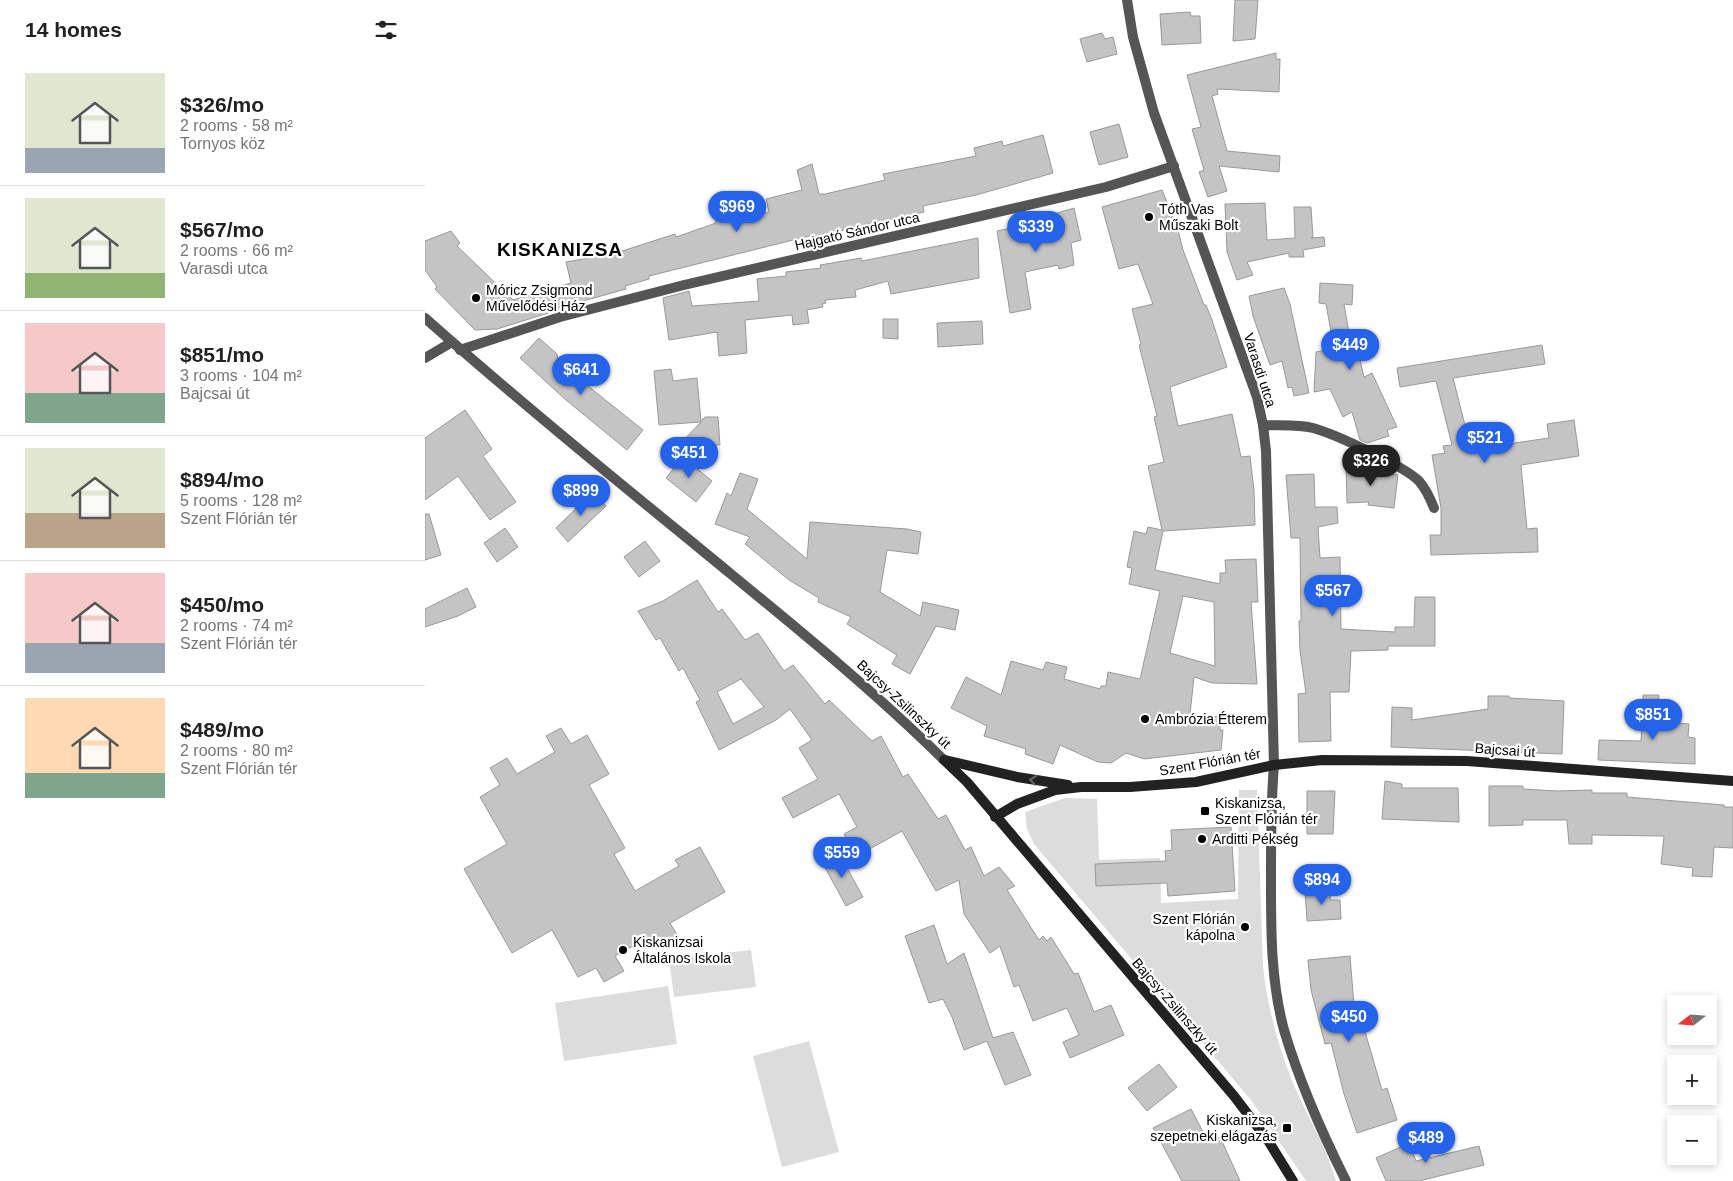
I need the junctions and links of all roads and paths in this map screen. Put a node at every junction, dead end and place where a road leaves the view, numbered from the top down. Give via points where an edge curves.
1 (1127, 0) edge
2 (1174, 166) junction
3 (425, 318) edge
4 (452, 342) junction
5 (461, 350) junction
6 (425, 358) edge
7 (1263, 425) junction
8 (1434, 508) dead end
9 (944, 760) junction
10 (1274, 765) junction
11 (1733, 781) edge
12 (1081, 787) junction
13 (995, 817) junction
14 (1293, 1181) edge
15 (1346, 1181) edge

1 - 2 street, Varasdi utca via 1133,37 1153,112
2 - 5 street, Hajgató Sándor utca via 1106,187 674,287 560,317
2 - 7 street, Varasdi utca via 1257,397
3 - 4 street, Bajcsy-Zsilinszky út
4 - 5 street, Bajcsy-Zsilinszky út
4 - 6 street
5 - 9 street, Bajcsy-Zsilinszky út via 842,665
7 - 8 street via 1311,428 1339,438 1405,471 1418,481
7 - 10 street, Varasdi utca
12 -> 9 main road, Szent Flórián tér via 1017,777
9 - 13 main road, Bajcsy-Zsilinszky út
10 - 11 main road, Bajcsai út via 1332,760 1467,761
10 - 12 main road, Szent Flórián tér via 1196,782
10 - 15 street, Szent Flórián tér via 1271,955 1276,985 1284,1028 1309,1106
12 - 13 main road, Szent Flórián tér via 1038,795
13 - 14 main road, Bajcsy-Zsilinszky út via 1234,1096 1269,1142

